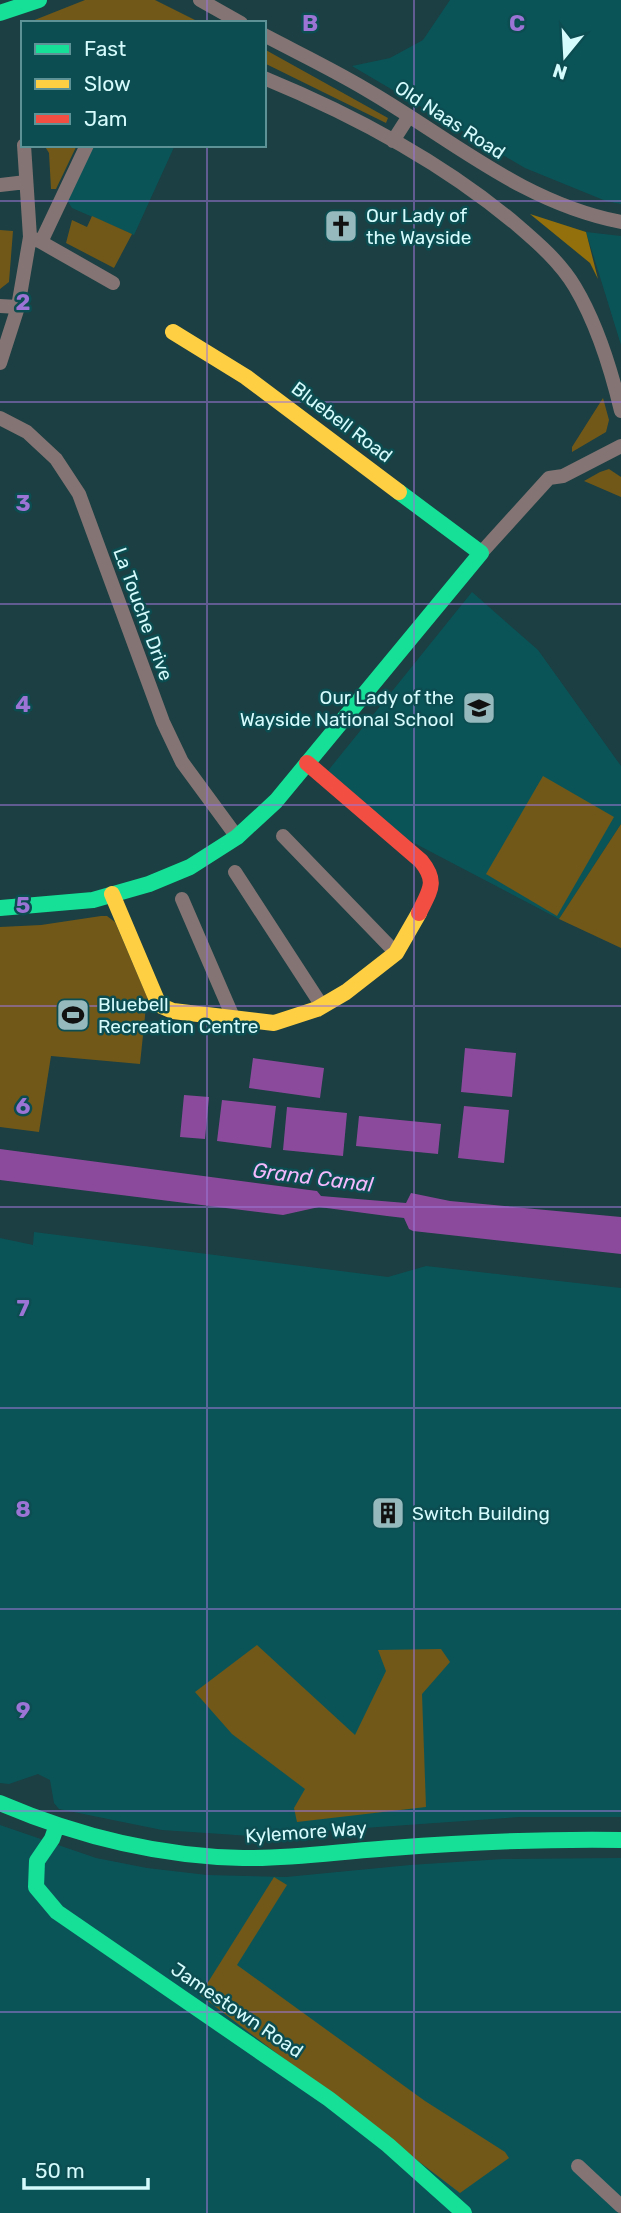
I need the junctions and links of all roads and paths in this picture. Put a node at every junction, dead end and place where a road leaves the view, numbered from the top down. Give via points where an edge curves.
1 (40, 0) edge
2 (200, 0) edge
3 (0, 13) edge
4 (237, 21) edge
5 (266, 36) edge
6 (266, 79) edge
7 (409, 116) junction
8 (393, 141) junction
9 (24, 147) edge
10 (86, 147) edge
11 (26, 182) junction
12 (0, 185) edge
13 (621, 222) edge
14 (35, 240) junction
15 (113, 283) dead end
16 (0, 306) edge
17 (18, 307) junction
18 (173, 332) dead end
19 (0, 363) edge
20 (621, 411) edge
21 (0, 418) edge
22 (621, 446) edge
23 (481, 553) junction
24 (307, 763) junction
25 (284, 836) dead end
26 (237, 837) junction
27 (235, 872) dead end
28 (112, 894) junction
29 (181, 899) dead end
30 (0, 908) edge
31 (396, 953) junction
32 (322, 1006) junction
33 (233, 1017) junction
34 (0, 1803) edge
35 (57, 1825) junction
36 (621, 1840) edge
37 (578, 2166) dead end
38 (621, 2206) edge
39 (464, 2213) edge

1 - 3 street
2 - 4 street
5 - 7 street, Old Naas Road
6 - 8 street
7 - 8 street
7 - 13 street, Old Naas Road via 528,191
8 - 20 street via 488,201 548,253 575,286 601,346
9 - 11 street
10 - 14 street
11 - 12 street
11 - 14 street
14 - 15 street
14 - 17 street
16 - 17 street
17 - 19 street
18 - 23 street, Bluebell Road via 246,377
21 - 26 street, La Touche Drive via 27,432 55,459 79,494 163,722 182,762
22 - 23 street via 550,478
23 - 24 street
24 - 26 street via 276,801
24 - 31 street via 429,871 431,888
25 - 31 street
26 - 28 street via 190,867
27 - 32 street
28 - 30 street via 69,903
28 - 33 street via 159,1004 173,1011
29 - 33 street
31 - 32 street
32 - 33 street via 274,1023
34 - 35 street, Kylemore Way
35 - 36 street, Kylemore Way via 148,1849 222,1857 307,1856 478,1841
35 - 39 street, Jamestown Road via 37,1861 36,1887 57,1912 329,2099
37 - 38 street

